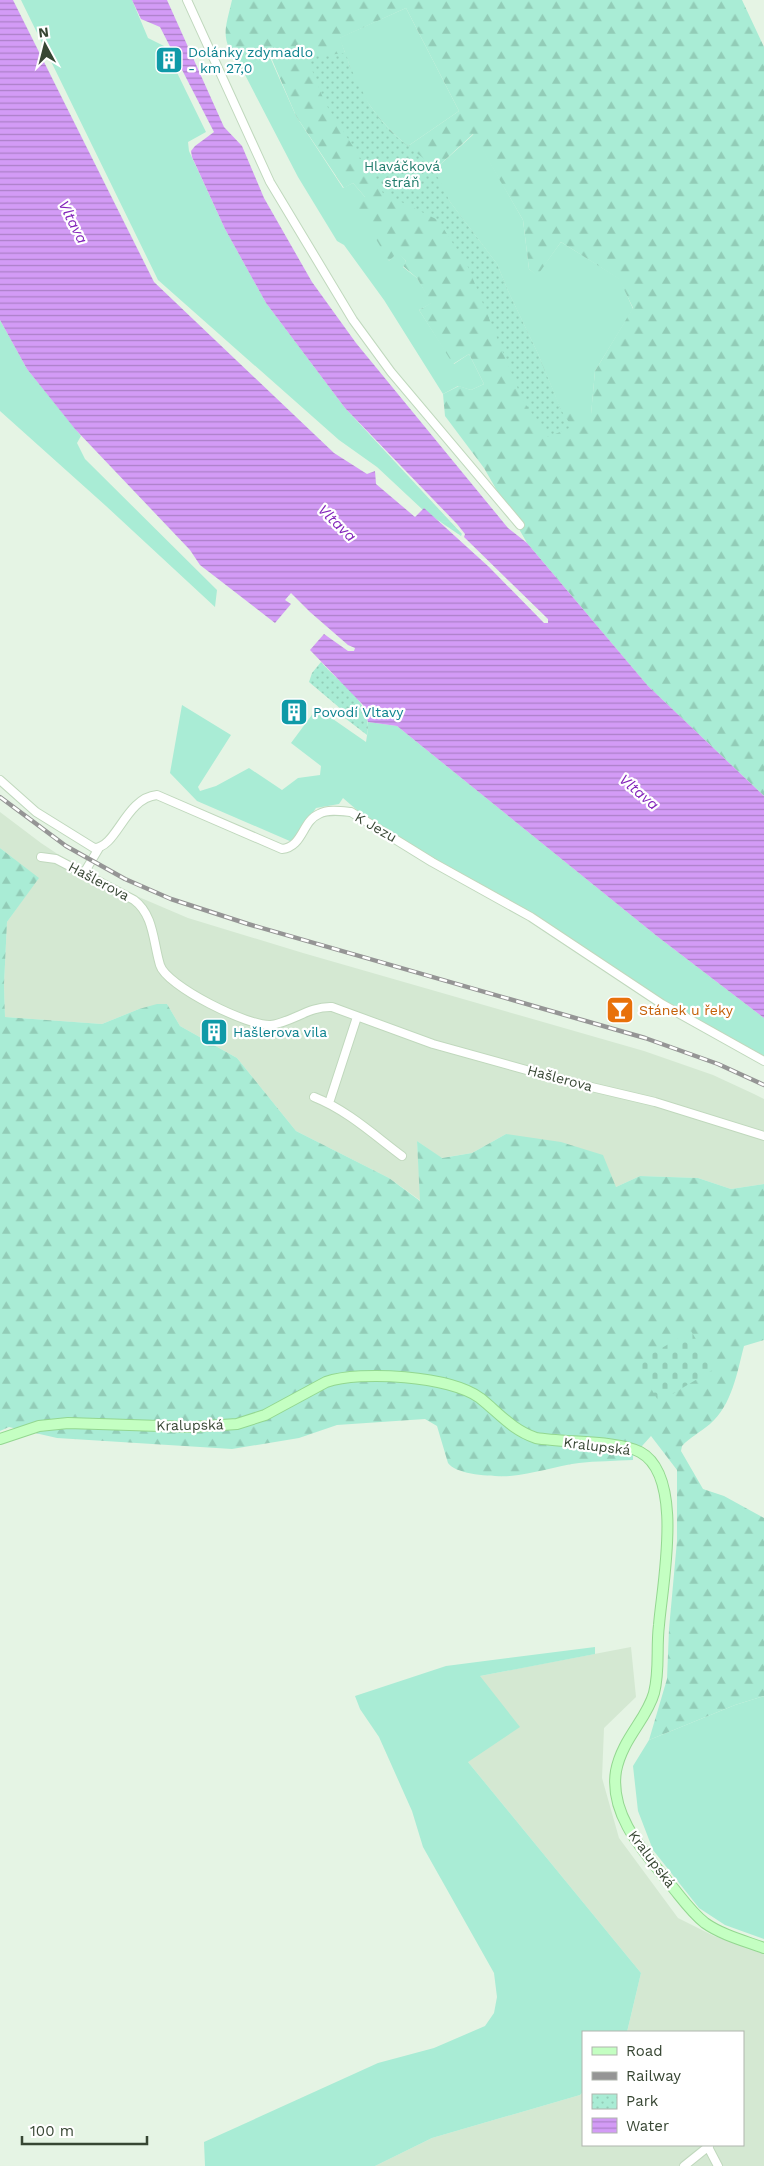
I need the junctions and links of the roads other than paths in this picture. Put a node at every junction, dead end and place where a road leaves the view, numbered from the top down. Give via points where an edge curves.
1 (187, 0) edge
2 (520, 525) dead end
3 (0, 780) edge
4 (99, 848) junction
5 (41, 857) dead end
6 (84, 873) junction
7 (357, 1017) junction
8 (764, 1061) edge
9 (314, 1097) dead end
10 (328, 1103) junction
11 (764, 1136) edge
12 (402, 1156) dead end
13 (0, 1439) edge
14 (764, 1948) edge
15 (708, 2146) edge
16 (684, 2166) edge
17 (718, 2166) edge

1 - 2 street via 270,182 348,313 391,372
3 - 4 street via 36,812 89,846
4 - 6 street
4 - 8 street, K Jezu via 105,845 138,802 149,796 157,795 282,849 294,845 320,812 351,812 531,917 662,1004
5 - 6 street, Hašlerova via 56,858
6 - 7 street, Hašlerova via 144,907 160,967 181,987 227,1013 250,1023 270,1025 319,1006 332,1007
7 - 10 street
7 - 11 street, Hašlerova via 433,1044 655,1102
9 - 10 street
10 - 12 street
13 - 14 street, Kralupská via 39,1426 68,1423 192,1427 237,1424 264,1415 326,1382 371,1374 455,1386 479,1397 508,1424 536,1438 622,1446 641,1452 659,1475 664,1489 668,1555 658,1626 658,1676 652,1700 626,1742 619,1760 618,1800 636,1842 693,1912 714,1928
15 - 16 street
15 - 17 street

